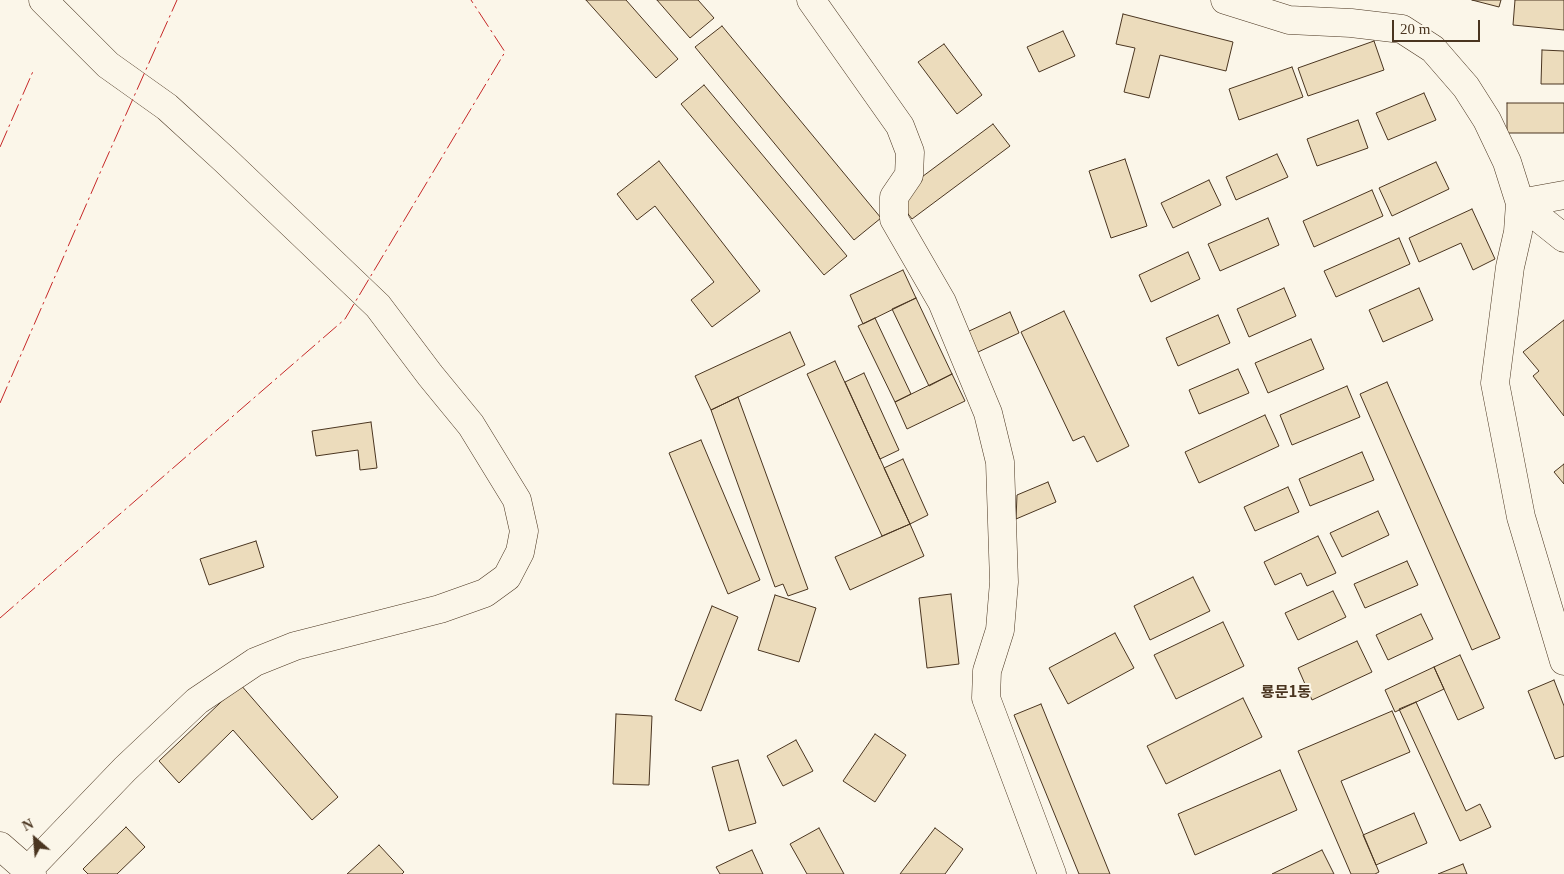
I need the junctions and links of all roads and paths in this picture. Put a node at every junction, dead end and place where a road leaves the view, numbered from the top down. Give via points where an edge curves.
1 (43, 0) edge
2 (811, 0) edge
3 (1225, 0) edge
4 (1564, 195) edge
5 (1520, 203) junction
6 (1564, 238) edge
7 (1564, 661) edge
8 (0, 846) edge
9 (30, 872) edge
10 (1052, 874) edge

1 - 9 street via 108,65 167,107 218,153 378,306 471,425 517,500 524,531 520,552 507,577 485,593 440,609 295,646 255,662 197,701 125,770
2 - 10 street via 900,126 910,152 909,175 894,197 894,219 942,302 988,413 1000,462 1004,582 1000,630 987,671 986,698
3 - 5 street via 1289,20 1402,29 1433,49 1466,87 1487,120 1507,162
4 - 5 street
5 - 6 street
5 - 7 street via 1495,383 1521,517
8 - 9 street

